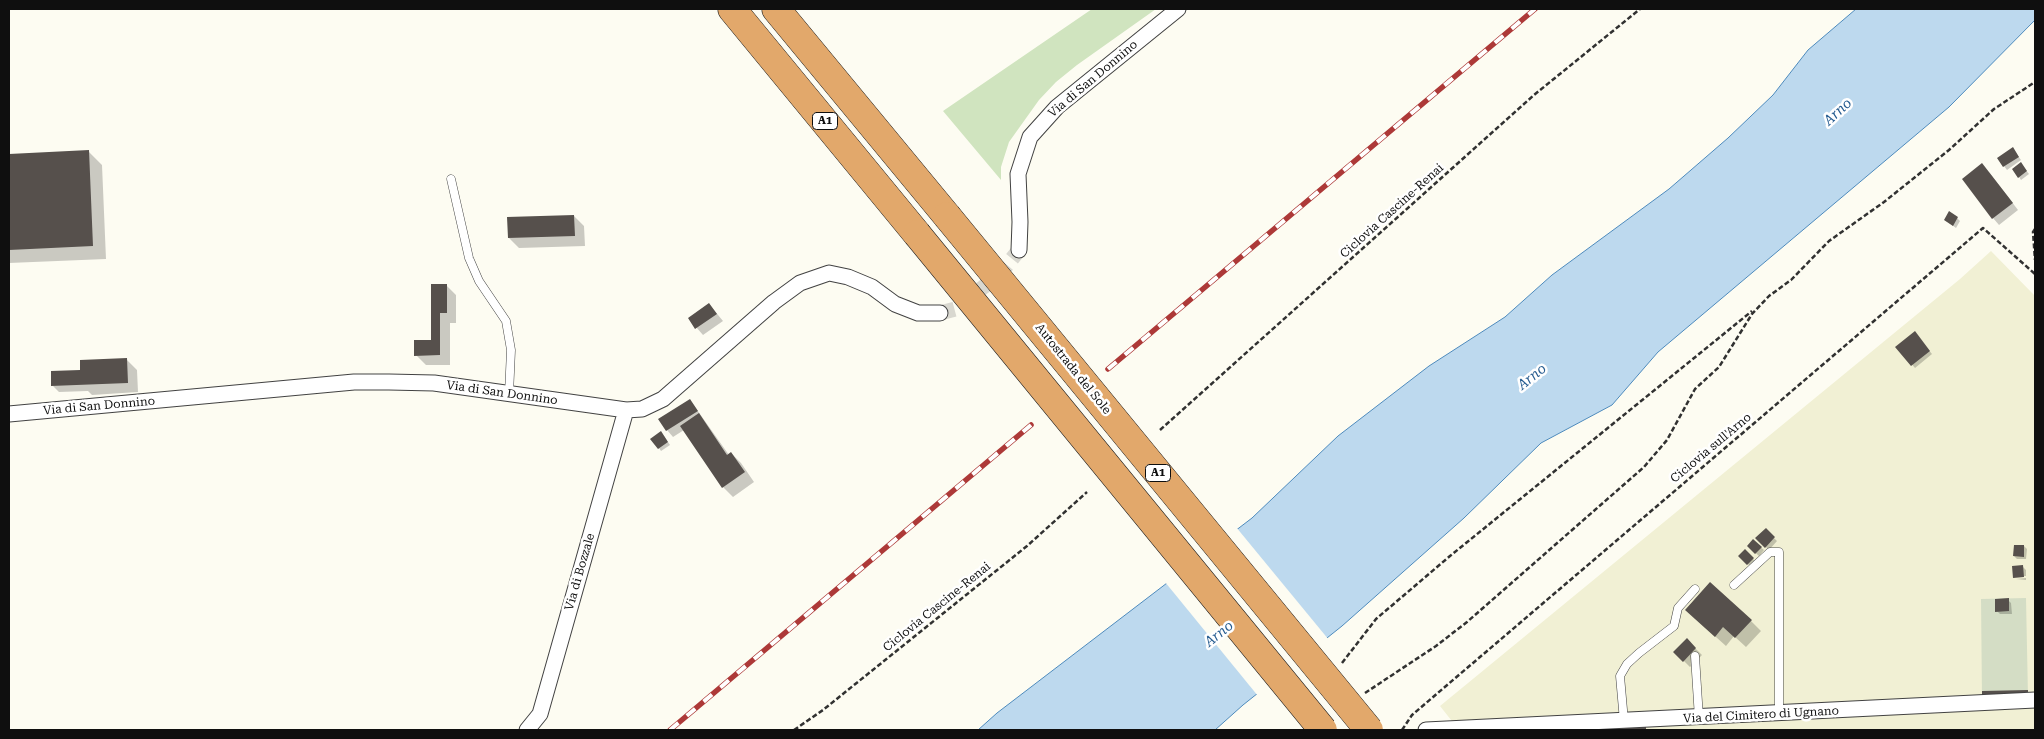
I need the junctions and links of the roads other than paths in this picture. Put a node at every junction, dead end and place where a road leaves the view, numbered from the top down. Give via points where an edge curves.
1 (732, 9) edge
2 (776, 9) edge
3 (1178, 9) edge
4 (451, 179) dead end
5 (1019, 250) tunnel mouth
6 (940, 313) tunnel mouth
7 (508, 394) junction
8 (626, 410) junction
9 (10, 412) edge
10 (1734, 585) dead end
11 (1695, 589) dead end
12 (1694, 656) dead end
13 (2035, 700) edge
14 (1779, 714) junction
15 (1699, 718) junction
16 (1624, 721) junction
17 (527, 730) edge
18 (1323, 730) edge
19 (1368, 730) edge
20 (1426, 730) edge

1 - 18 highway, A1, bridge
2 - 19 highway, Autostrada del Sole / A1, bridge
3 - 5 street, Via di San Donnino via 1056,107 1030,137 1018,174
4 - 7 lane via 469,258 479,281 506,320 512,350
6 - 8 street, Via di San Donnino via 918,313 895,304 872,287 848,277 829,274 800,282 662,399 642,409
7 - 8 street, Via di San Donnino
7 - 9 street, Via di San Donnino via 434,383 354,382
8 - 17 street, Via di Bozzale via 540,714
10 - 14 lane via 1770,552 1779,552
11 - 16 lane via 1678,608 1674,626 1627,664 1620,676
12 - 15 lane
13 - 14 street, Via del Cimitero di Ugnano
14 - 15 street, Via del Cimitero di Ugnano
15 - 16 street, Via del Cimitero di Ugnano
16 - 20 street, Via del Cimitero di Ugnano

